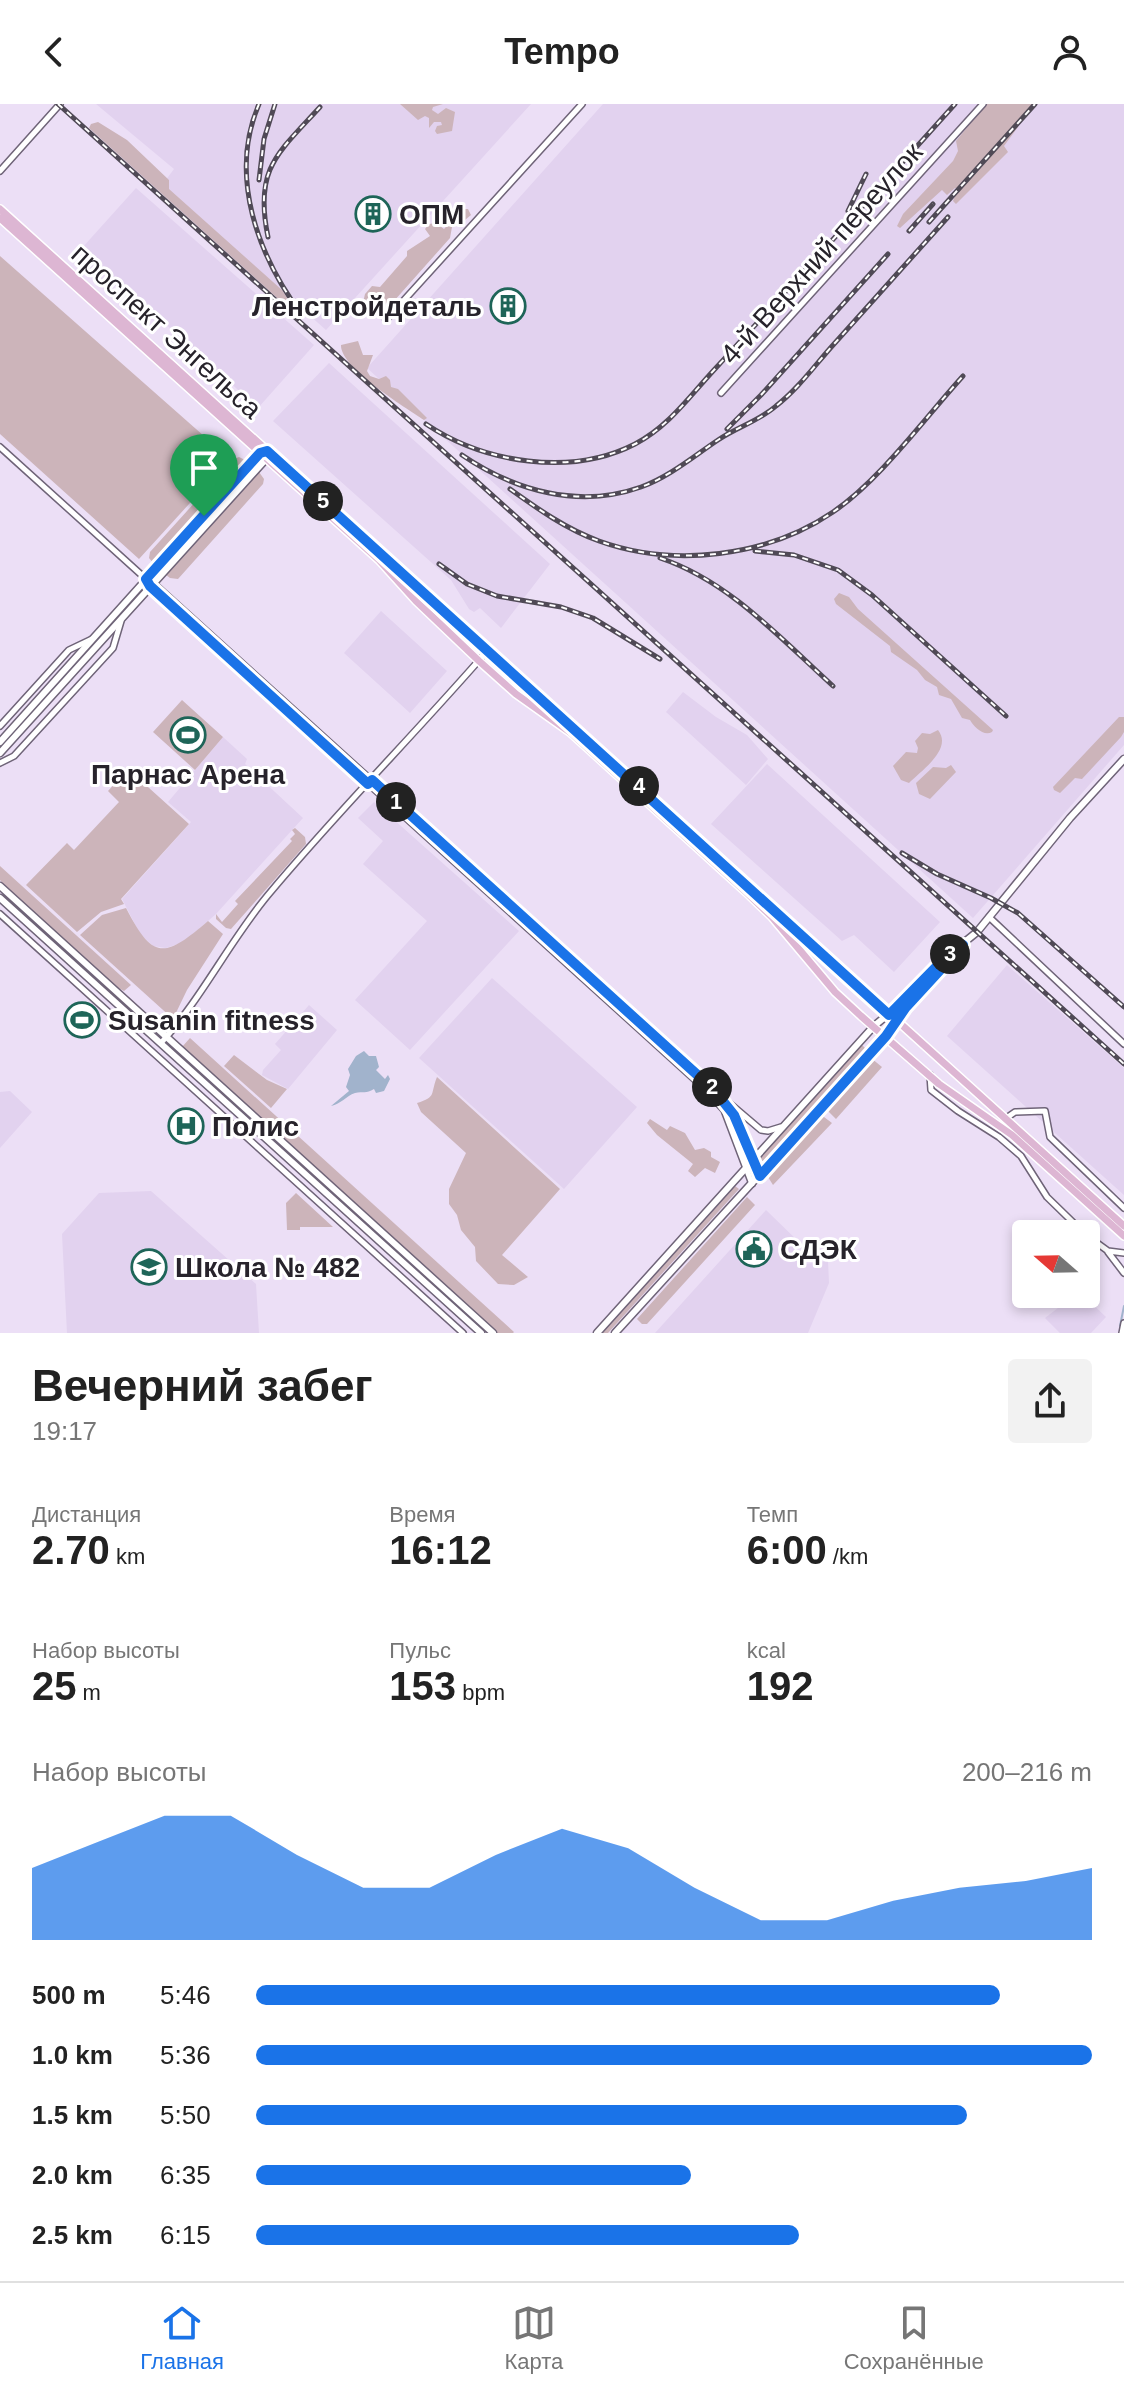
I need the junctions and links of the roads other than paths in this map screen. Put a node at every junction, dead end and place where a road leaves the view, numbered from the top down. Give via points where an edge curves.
1 (60, 104) edge
2 (582, 104) edge
3 (983, 104) edge
4 (0, 171) edge
5 (0, 209) edge
6 (0, 218) edge
7 (386, 320) dead end
8 (721, 393) dead end
9 (0, 447) edge
10 (265, 454) junction
11 (150, 582) junction
12 (122, 618) junction
13 (93, 639) junction
14 (488, 650) junction
15 (479, 661) junction
16 (0, 726) edge
17 (0, 742) edge
18 (0, 753) edge
19 (1124, 759) edge
20 (0, 763) edge
21 (370, 782) junction
22 (0, 886) edge
23 (0, 898) edge
24 (0, 914) edge
25 (989, 917) junction
26 (892, 1018) junction
27 (874, 1026) junction
28 (886, 1036) junction
29 (164, 1040) junction
30 (1124, 1044) edge
31 (930, 1075) junction
32 (714, 1090) junction
33 (1005, 1119) junction
34 (784, 1126) junction
35 (1014, 1132) junction
36 (752, 1162) junction
37 (746, 1168) junction
38 (760, 1176) junction
39 (752, 1184) junction
40 (1124, 1208) edge
41 (1071, 1220) edge
42 (1124, 1226) edge
43 (1124, 1236) edge
44 (1100, 1245) edge
45 (1108, 1251) junction
46 (1124, 1253) edge
47 (1124, 1273) edge
48 (1124, 1323) edge
49 (463, 1333) edge
50 (481, 1333) edge
51 (493, 1333) edge
52 (597, 1333) edge
53 (615, 1333) edge
54 (1122, 1333) edge

1 - 4 street
2 - 7 street
3 - 8 street, 4-й Верхний переулок
5 - 10 main road, проспект Энгельса
6 - 10 main road, проспект Энгельса
9 - 11 street
10 - 11 street
10 - 14 main road, проспект Энгельса
10 - 15 main road, проспект Энгельса
11 - 12 street
11 - 13 street
11 - 21 street
12 - 18 street
12 - 20 street via 113,648 14,756
13 - 16 street via 69,650
13 - 17 street
14 - 15 street
14 - 26 main road, проспект Энгельса
15 - 21 street
15 - 27 main road, проспект Энгельса via 571,733 746,892 835,992
19 - 25 street
21 - 29 street via 268,895
21 - 32 street
21 - 37 street via 716,1101
22 - 29 street
23 - 29 street
24 - 49 street
25 - 26 street
25 - 30 street
26 - 27 street
26 - 28 street
26 - 33 main road, проспект Энгельса
27 - 28 main road, проспект Энгельса
27 - 34 street
28 - 31 main road, проспект Энгельса
28 - 38 street
29 - 50 street
29 - 51 street
31 - 35 main road, проспект Энгельса
31 - 41 street via 931,1090 1021,1156 1047,1197
32 - 34 street via 761,1130
32 - 36 street via 734,1115
33 - 35 main road, проспект Энгельса
33 - 40 street via 1015,1112 1045,1111 1050,1137
34 - 36 street
35 - 42 main road
35 - 43 main road
36 - 37 street
36 - 38 street
37 - 39 street
37 - 52 street
38 - 39 street
39 - 53 street
44 - 45 street
45 - 46 street
45 - 47 street
48 - 54 street

